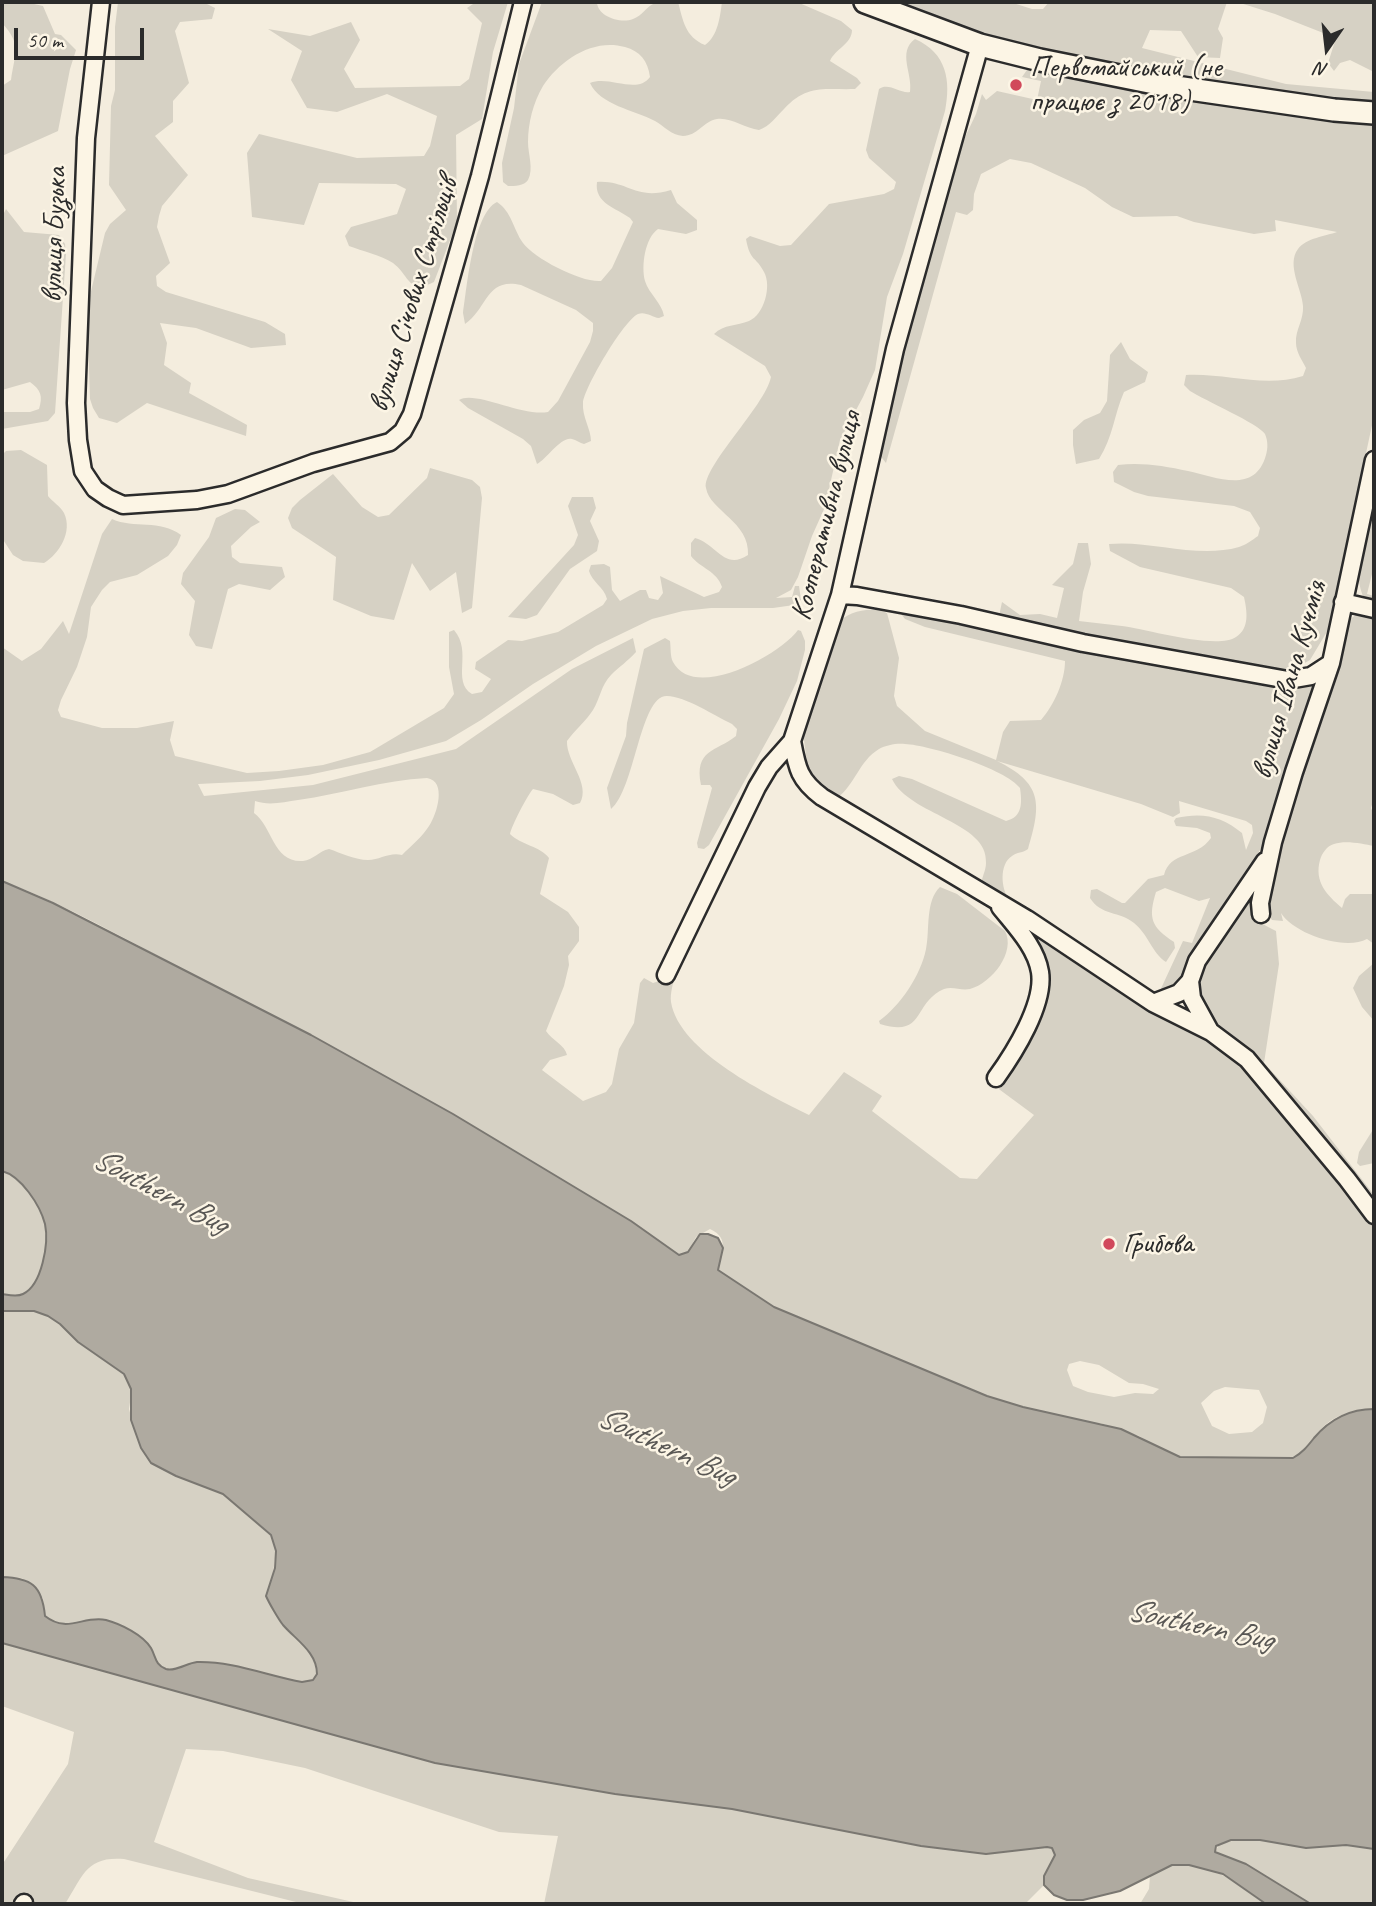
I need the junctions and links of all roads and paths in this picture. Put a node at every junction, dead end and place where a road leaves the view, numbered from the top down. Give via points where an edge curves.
1 (101, 2) edge
2 (523, 2) edge
3 (864, 2) edge
4 (980, 45) junction
5 (1374, 113) edge
6 (1374, 460) edge
7 (83, 471) joint
8 (840, 595) junction
9 (1343, 602) junction
10 (1374, 609) edge
11 (1331, 663) junction
12 (792, 741) junction
13 (1271, 853) junction
14 (994, 900) junction
15 (1261, 914) dead end
16 (666, 975) dead end
17 (1190, 981) junction
18 (1153, 1003) junction
19 (1211, 1032) junction
20 (996, 1078) dead end
21 (1374, 1215) edge

1 - 7 street, вулиця Бузька via 86,138 76,403
2 - 7 street, вулиця Січових Стрільців via 480,176 404,431 390,442 361,452 197,500 123,505 94,489
3 - 4 street
4 - 5 street via 1169,86
4 - 8 street, Кооперативна вулиця via 895,349
6 - 9 street, вулиця Івана Кучмія
8 - 11 street via 1288,680 1311,676
8 - 12 street, Кооперативна вулиця
9 - 10 street
9 - 11 street, вулиця Івана Кучмія
11 - 13 street, вулиця Івана Кучмія
12 - 14 street via 801,778 811,789
12 - 16 street, Кооперативна вулиця via 757,787
13 - 15 street, вулиця Івана Кучмія
13 - 17 street via 1197,961
14 - 18 street
14 - 20 street via 1026,941 1041,974 1032,1016
17 - 18 street via 1178,993
17 - 19 street via 1195,1005
18 - 19 street
19 - 21 street via 1247,1059

